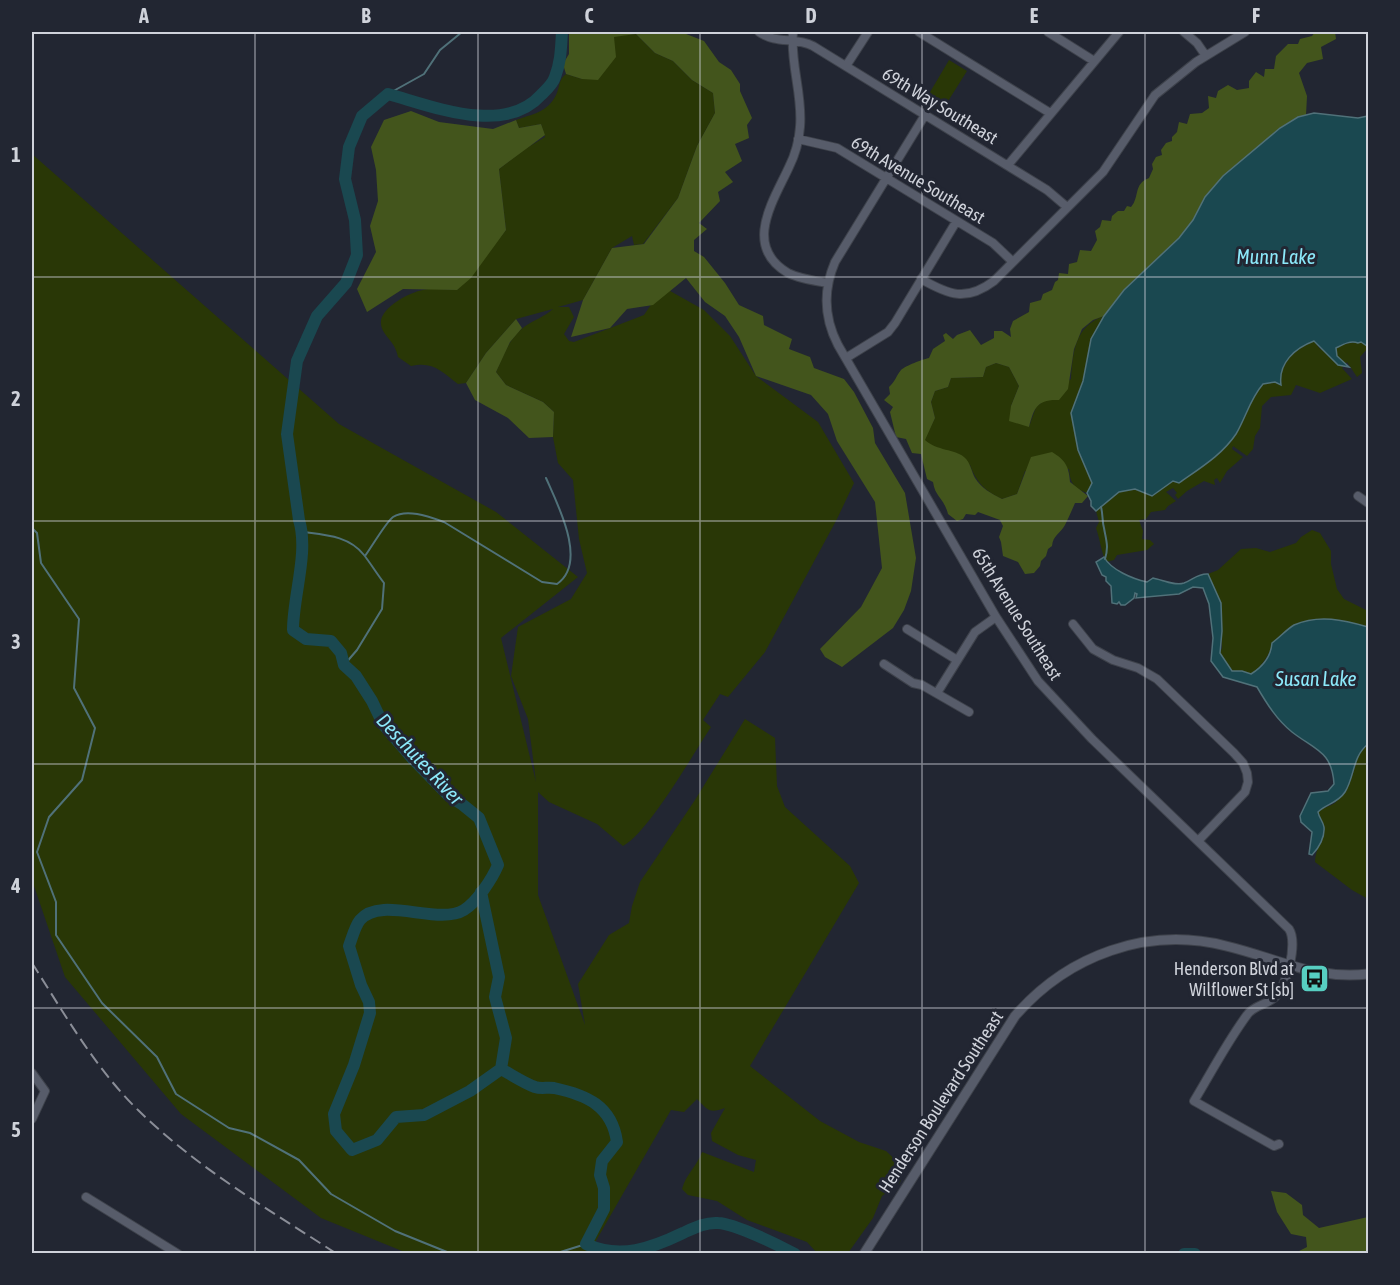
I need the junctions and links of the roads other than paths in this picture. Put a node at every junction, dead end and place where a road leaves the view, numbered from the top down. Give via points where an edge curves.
1 (759, 32) edge
2 (793, 32) edge
3 (868, 32) edge
4 (919, 32) edge
5 (1048, 32) edge
6 (1119, 32) edge
7 (1184, 32) edge
8 (1245, 32) edge
9 (792, 42) junction
10 (1206, 56) junction
11 (1094, 61) junction
12 (846, 66) junction
13 (1050, 113) junction
14 (925, 115) junction
15 (798, 139) junction
16 (1008, 165) junction
17 (886, 177) junction
18 (1068, 207) junction
19 (956, 222) junction
20 (1013, 262) junction
21 (921, 279) junction
22 (828, 283) junction
23 (846, 358) junction
24 (1358, 496) dead end
25 (1368, 503) edge
26 (996, 617) junction
27 (1073, 624) dead end
28 (907, 629) dead end
29 (957, 660) junction
30 (884, 664) dead end
31 (937, 693) junction
32 (969, 712) dead end
33 (1198, 841) junction
34 (1289, 966) junction
35 (1368, 974) edge
36 (32, 1073) edge
37 (32, 1119) edge
38 (1279, 1144) dead end
39 (86, 1197) dead end
40 (178, 1254) edge
41 (864, 1254) edge

1 - 9 street, 69th Way Southeast
2 - 9 street
3 - 12 street
4 - 13 street
5 - 11 street
6 - 11 street
7 - 10 street
8 - 10 street
9 - 12 street, 69th Way Southeast via 807,43
9 - 15 street via 800,114
10 - 18 street via 1155,95 1103,172
11 - 13 street
12 - 14 street, 69th Way Southeast
13 - 16 street
14 - 16 street, 69th Way Southeast
14 - 17 street
15 - 17 street, 69th Avenue Southeast via 837,148
15 - 22 street via 767,214 766,245 773,259 788,273
16 - 18 street, 69th Way Southeast
17 - 19 street, 69th Avenue Southeast
17 - 22 street via 840,252
18 - 20 street
19 - 20 street, 69th Avenue Southeast via 993,243
19 - 21 street
20 - 21 street via 985,288 966,294 945,292
21 - 23 street via 888,332
22 - 23 street, 65th Avenue Southeast via 830,327
23 - 26 street, 65th Avenue Southeast
24 - 25 street
26 - 29 street via 975,632
26 - 33 street, 65th Avenue Southeast via 1050,695
27 - 33 street via 1093,650 1157,679 1246,768 1245,792
28 - 29 street
29 - 31 street
30 - 31 street
31 - 32 street
33 - 34 street, 65th Avenue Southeast via 1289,929 1293,935
34 - 35 street, Henderson Boulevard Southeast via 1324,974
34 - 38 street, 65th Avenue Southeast via 1280,992 1249,1012 1194,1101 1274,1146
34 - 41 street, Henderson Boulevard Southeast via 1220,945 1168,940 1112,950 1060,975 1025,1004 997,1042
36 - 37 street via 45,1091
39 - 40 street

